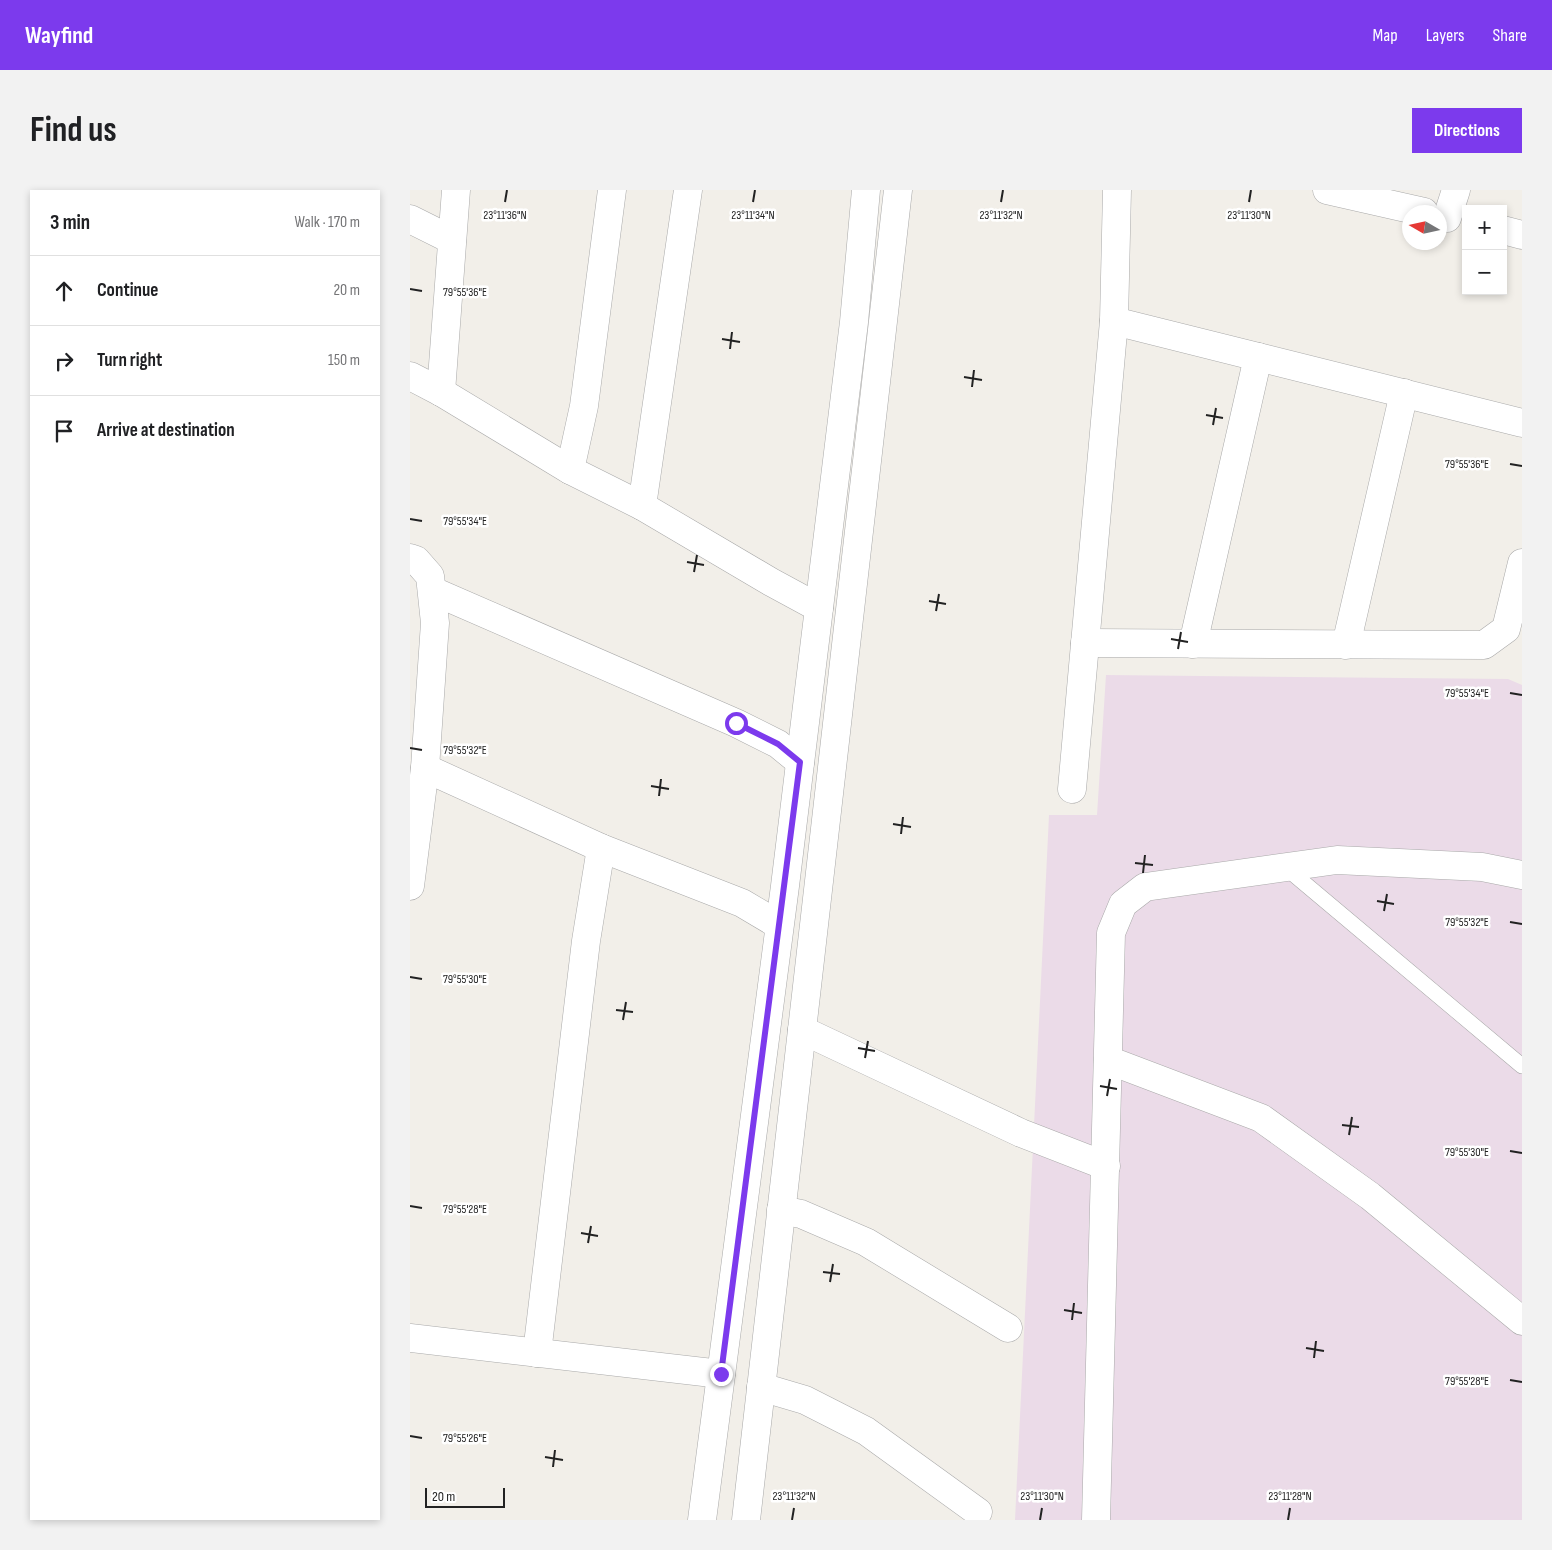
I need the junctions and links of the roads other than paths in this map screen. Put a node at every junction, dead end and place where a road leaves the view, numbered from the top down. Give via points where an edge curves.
1 (456, 190) edge
2 (612, 190) edge
3 (688, 190) edge
4 (866, 190) edge
5 (898, 190) edge
6 (1116, 190) edge
7 (1327, 190) edge
8 (1456, 190) edge
9 (1402, 207) edge
10 (1447, 210) edge
11 (410, 219) edge
12 (1507, 231) edge
13 (1522, 235) edge
14 (452, 240) junction
15 (1114, 321) junction
16 (1258, 357) junction
17 (410, 376) edge
18 (441, 392) junction
19 (1404, 393) junction
20 (1522, 423) edge
21 (570, 470) junction
22 (642, 506) junction
23 (410, 558) edge
24 (1522, 563) edge
25 (433, 591) junction
26 (819, 608) junction
27 (1085, 643) junction
28 (1192, 644) junction
29 (1346, 645) junction
30 (800, 762) junction
31 (425, 768) junction
32 (1072, 788) dead end
33 (601, 848) junction
34 (1285, 867) junction
35 (1522, 875) edge
36 (410, 886) edge
37 (779, 925) junction
38 (802, 1030) junction
39 (1108, 1060) junction
40 (1522, 1066) edge
41 (1106, 1166) junction
42 (781, 1210) junction
43 (1522, 1321) edge
44 (1008, 1328) dead end
45 (410, 1338) edge
46 (536, 1353) junction
47 (721, 1374) junction
48 (761, 1387) junction
49 (978, 1512) dead end
50 (702, 1520) edge
51 (746, 1520) edge
52 (1096, 1520) edge

1 - 14 street
2 - 21 street via 584,406
3 - 22 street
4 - 26 street via 854,322
5 - 38 street
6 - 15 street
7 - 9 street
8 - 10 street
11 - 14 street
12 - 13 street
14 - 18 street
15 - 16 street
15 - 27 street
16 - 19 street
16 - 28 street
17 - 18 street
18 - 21 street
19 - 20 street
19 - 29 street
21 - 22 street
22 - 26 street
23 - 25 street via 430,576
24 - 29 street via 1506,629 1484,646
25 - 30 street via 736,723 778,744
25 - 31 street via 435,623
26 - 30 street
27 - 28 street
27 - 32 street
28 - 29 street
30 - 37 street
31 - 33 street
31 - 36 street
33 - 37 street via 742,903
33 - 46 street via 586,941
34 - 35 street via 1337,860 1403,862 1482,868
34 - 39 street via 1146,887 1123,904 1112,933
34 - 40 lane
37 - 47 street
38 - 41 street via 1021,1133
38 - 42 street
39 - 41 street
39 - 43 street via 1261,1118 1370,1196
41 - 52 street
42 - 44 street via 801,1214 866,1242
42 - 48 street
45 - 46 street
46 - 47 street
47 - 50 street
48 - 49 street via 805,1400 866,1431
48 - 51 street

